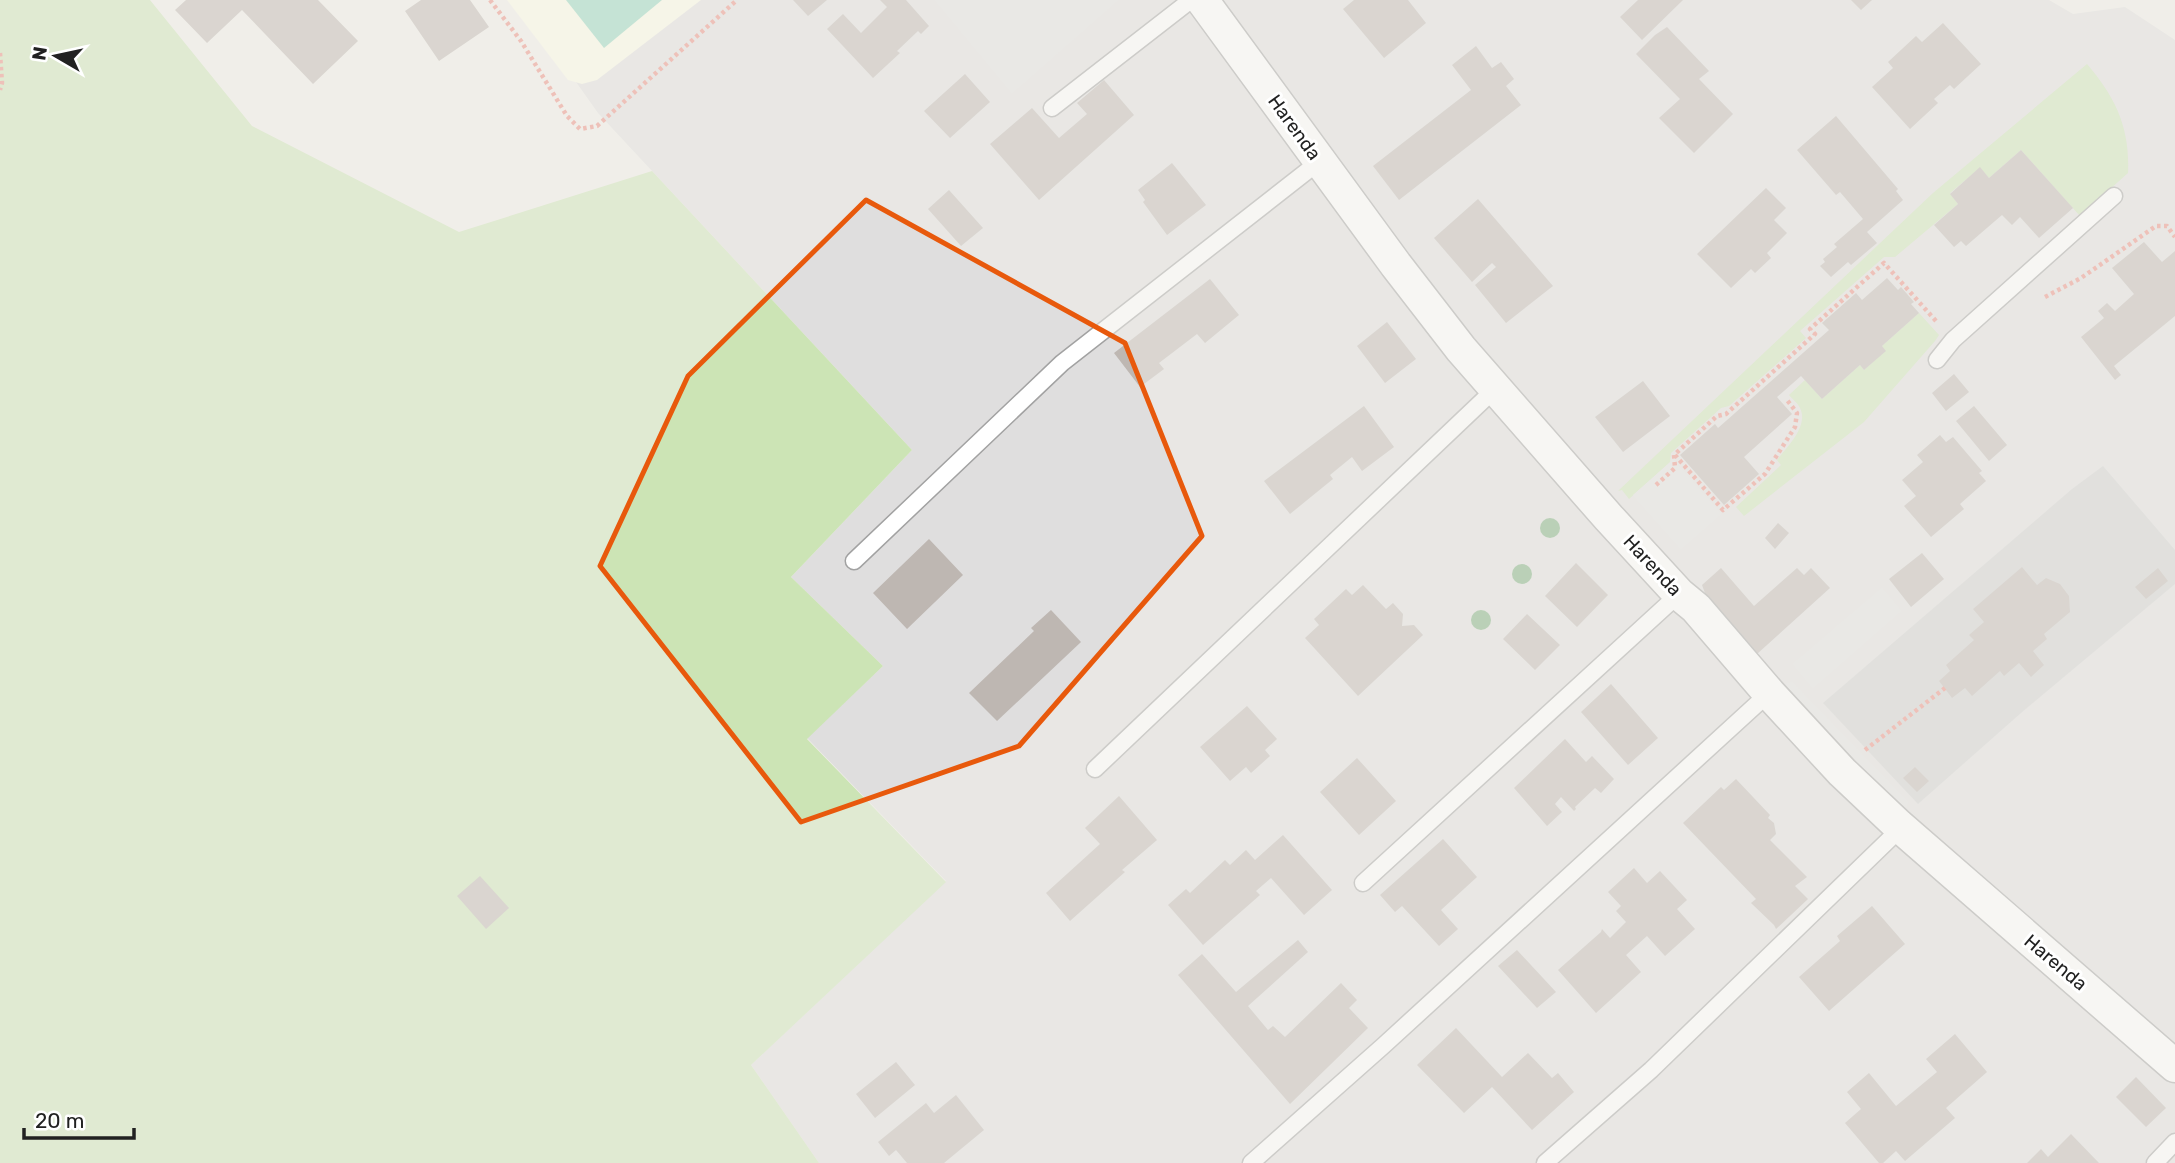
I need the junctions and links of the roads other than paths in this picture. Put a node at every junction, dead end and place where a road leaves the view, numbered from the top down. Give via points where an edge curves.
1 (1191, 0) edge
2 (1202, 0) edge
3 (1052, 108) dead end
4 (1320, 161) junction
5 (2114, 196) dead end
6 (1937, 360) dead end
7 (1494, 389) junction
8 (854, 561) dead end
9 (1679, 594) junction
10 (1769, 693) junction
11 (1095, 769) dead end
12 (1901, 828) junction
13 (1363, 883) dead end
14 (2175, 1066) edge
15 (2175, 1142) edge
16 (1251, 1163) edge
17 (1545, 1163) edge
18 (2155, 1163) edge

1 - 3 lane
2 - 4 street, Harenda
4 - 7 street, Harenda
4 - 8 lane via 1062,363
5 - 6 lane via 1953,340
7 - 9 street, Harenda
7 - 11 lane
9 - 10 street, Harenda
9 - 13 lane
10 - 12 street, Harenda
10 - 16 lane
12 - 14 street, Harenda
12 - 17 lane via 1651,1070
15 - 18 lane

